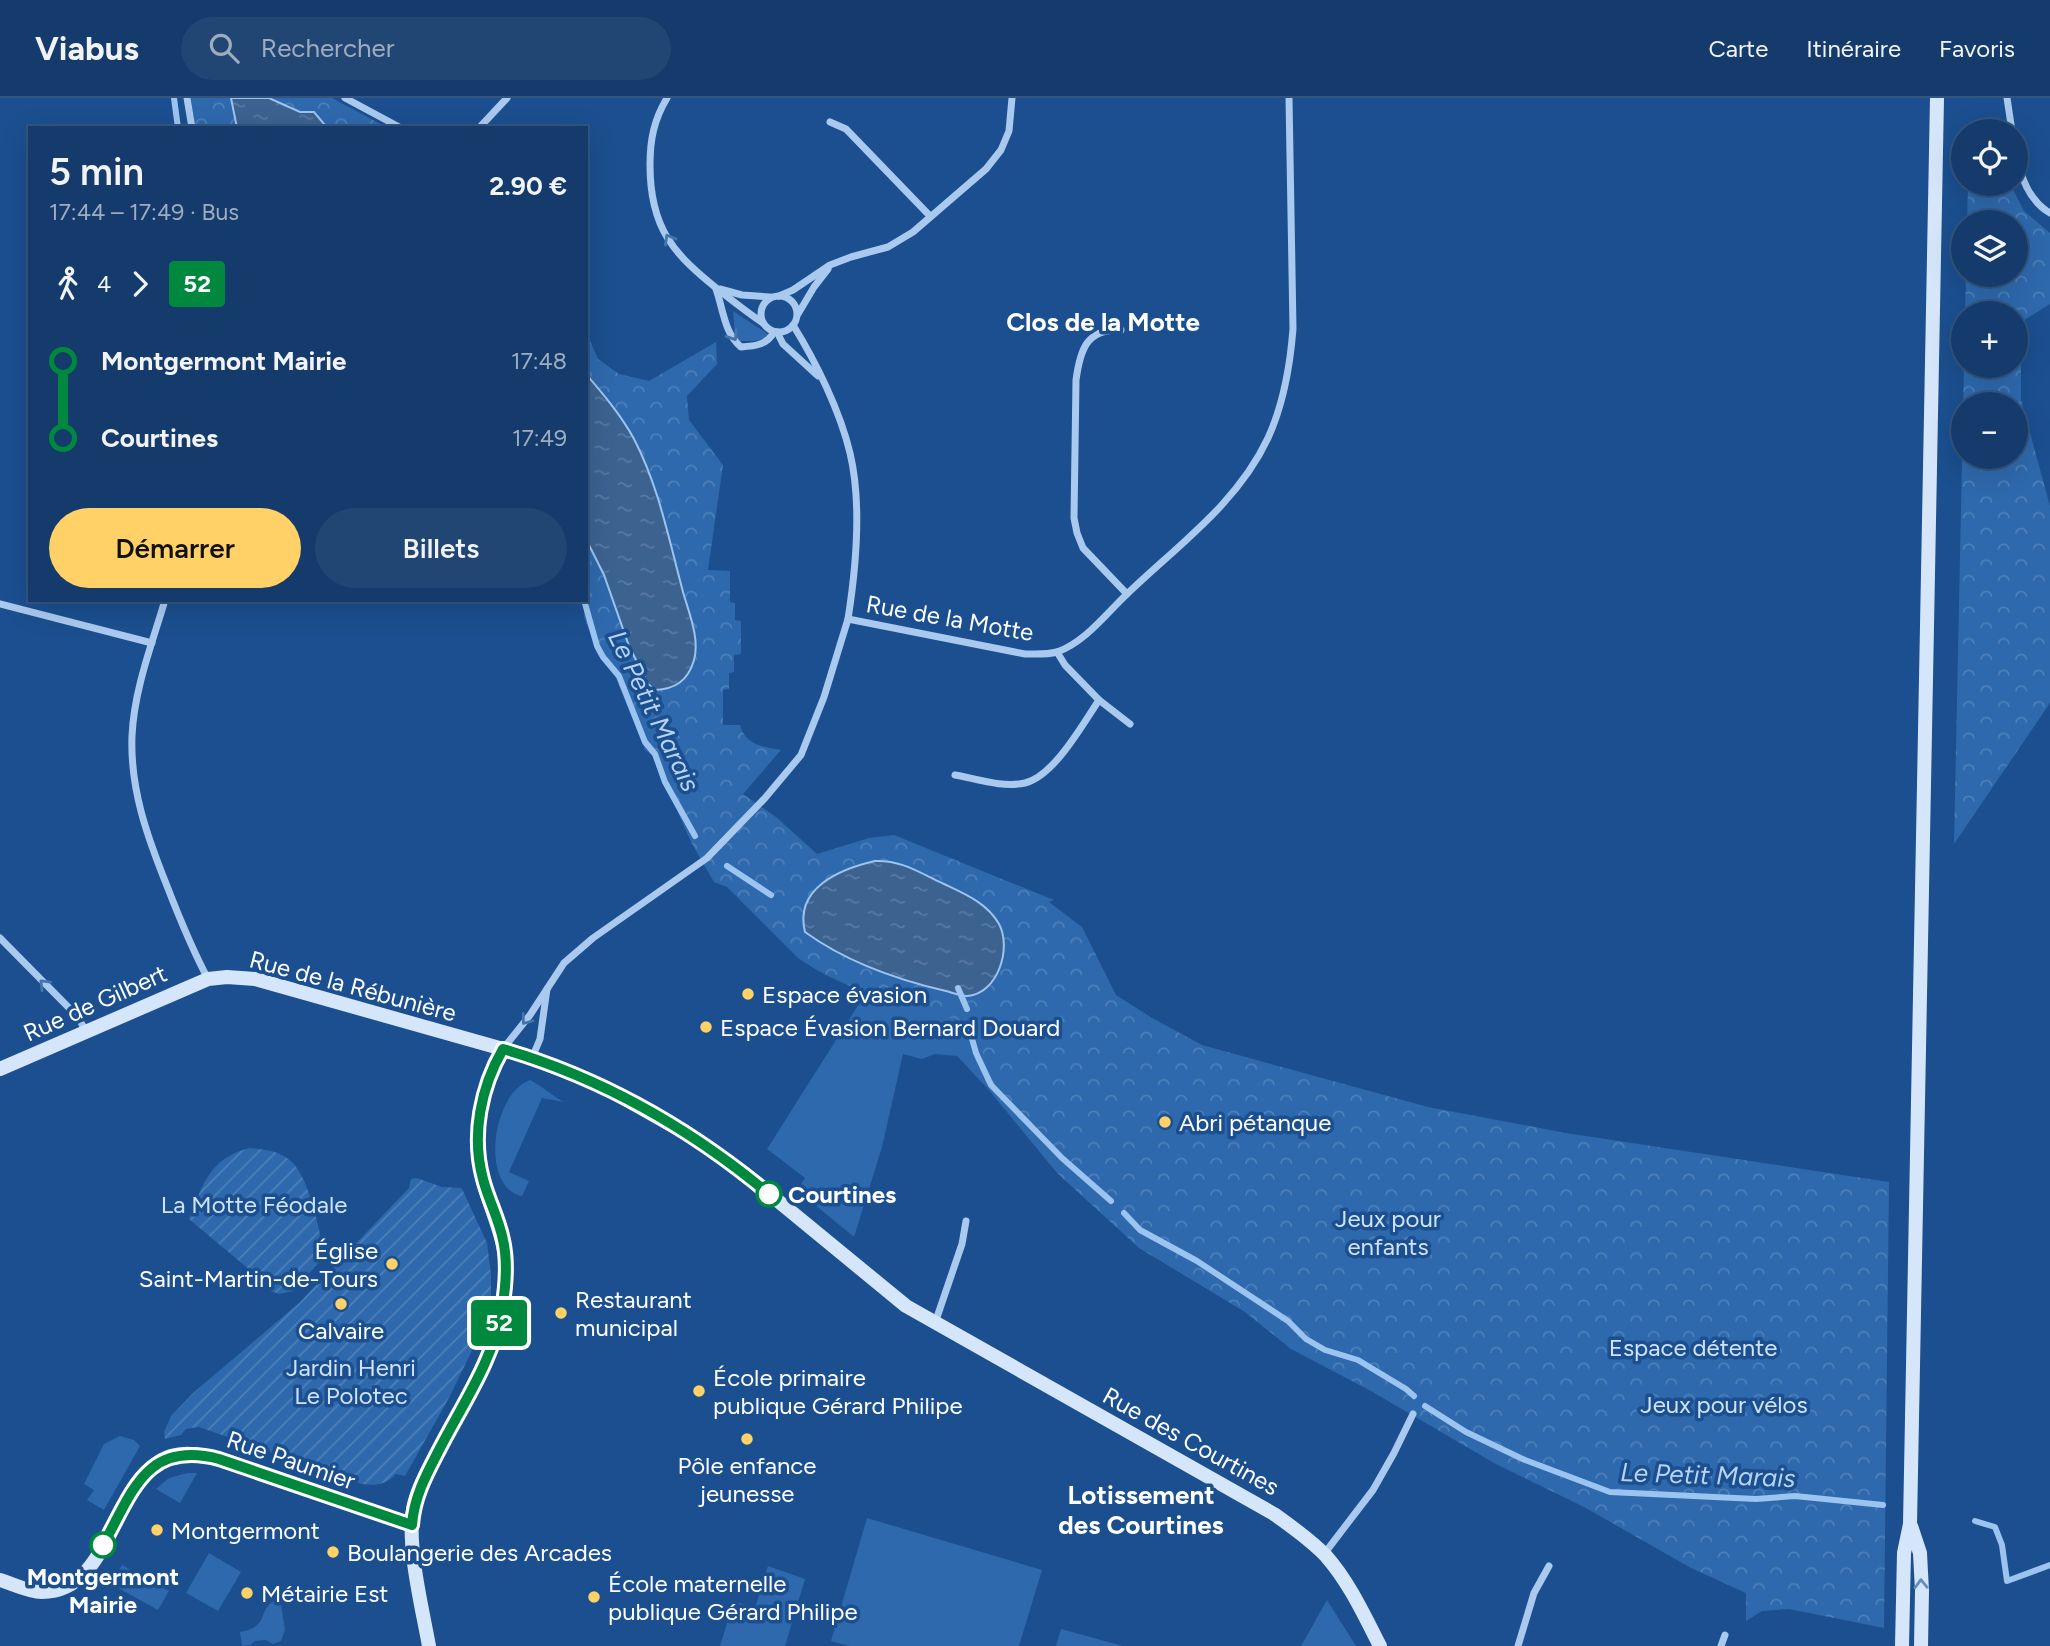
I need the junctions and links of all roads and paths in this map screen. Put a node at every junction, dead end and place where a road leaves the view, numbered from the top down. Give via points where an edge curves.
1 (187, 98) edge
2 (345, 98) edge
3 (507, 98) edge
4 (667, 98) edge
5 (1012, 98) edge
6 (1289, 98) edge
7 (1937, 98) edge
8 (2007, 98) edge
9 (2010, 119) edge
10 (830, 122) dead end
11 (192, 126) edge
12 (397, 126) edge
13 (481, 126) edge
14 (2028, 189) edge
15 (2050, 213) edge
16 (930, 216) junction
17 (830, 265) junction
18 (716, 288) junction
19 (775, 297) junction
20 (797, 316) junction
21 (763, 323) junction
22 (793, 325) junction
23 (1121, 330) dead end
24 (775, 332) junction
25 (821, 379) junction
26 (1127, 594) junction
27 (164, 602) edge
28 (0, 604) edge
29 (848, 619) junction
30 (152, 643) junction
31 (1057, 652) junction
32 (1099, 700) junction
33 (1129, 724) dead end
34 (956, 775) dead end
35 (0, 938) edge
36 (208, 979) junction
37 (547, 989) junction
38 (86, 1031) junction
39 (503, 1049) junction
40 (532, 1058) junction
41 (0, 1069) edge
42 (966, 1221) dead end
43 (935, 1323) junction
44 (1413, 1414) dead end
45 (1910, 1524) junction
46 (412, 1525) junction
47 (1324, 1554) junction
48 (1549, 1566) dead end
49 (0, 1580) edge
50 (1725, 1635) dead end
51 (429, 1646) edge
52 (1380, 1646) edge
53 (1518, 1646) edge
54 (1721, 1646) edge
55 (1902, 1646) edge
56 (1921, 1646) edge

1 - 11 street
2 - 12 street
3 - 13 street
18 -> 4 street via 681,258 653,202 652,131
5 - 16 street via 1009,131 1001,150 986,169
6 - 26 street, Rue de la Motte via 1293,329 1280,407 1252,467 1230,497
7 - 45 street
8 - 9 street
10 - 16 street via 846,129
14 - 15 street
16 - 17 street via 901,241
17 - 19 street
17 - 20 street
18 - 19 street
18 - 21 street
18 -> 24 street via 728,331 737,345 760,344
19 - 20 street via 792,302
19 - 21 street via 763,306
20 - 22 street
21 - 24 street
22 - 24 street
22 - 25 street
23 - 26 street via 1097,333 1079,358 1074,518 1083,548
24 - 25 street
25 - 29 street via 842,426 855,481
26 - 31 street, Rue de la Motte
27 - 30 street
28 - 30 street
29 - 31 street, Rue de la Motte via 1025,654
29 - 37 street, Rue de la Motte via 801,755 707,858 593,938 564,963
30 - 36 street via 135,714 133,776 145,828
31 - 32 street
32 - 33 street
32 - 34 street via 1060,755 1035,780 998,783
38 -> 35 street via 77,1016
36 - 38 street, Rue de Gilbert
36 - 39 street, Rue de la Rébunière via 255,979
37 -> 39 street, Rue de la Motte
37 - 40 street, Rue de la Motte via 540,1039
38 - 41 street, Rue de Gilbert
39 - 40 street, Rue des Courtines
39 - 46 street via 481,1107 479,1151 482,1178 503,1238 506,1275 502,1310 483,1366 421,1486
40 - 43 street, Rue des Courtines via 602,1086 694,1138 744,1173 875,1283
42 - 43 street
43 - 47 street, Rue des Courtines via 1251,1500 1295,1528
44 - 47 street via 1373,1490
45 - 55 street via 1904,1553
56 -> 45 street via 1920,1553
46 - 49 street, Rue Paumier via 219,1459 184,1453 150,1469 89,1567 75,1581 40,1592
46 - 51 street
47 - 52 street, Rue des Courtines via 1346,1582
48 - 53 street via 1534,1593
50 - 54 street

